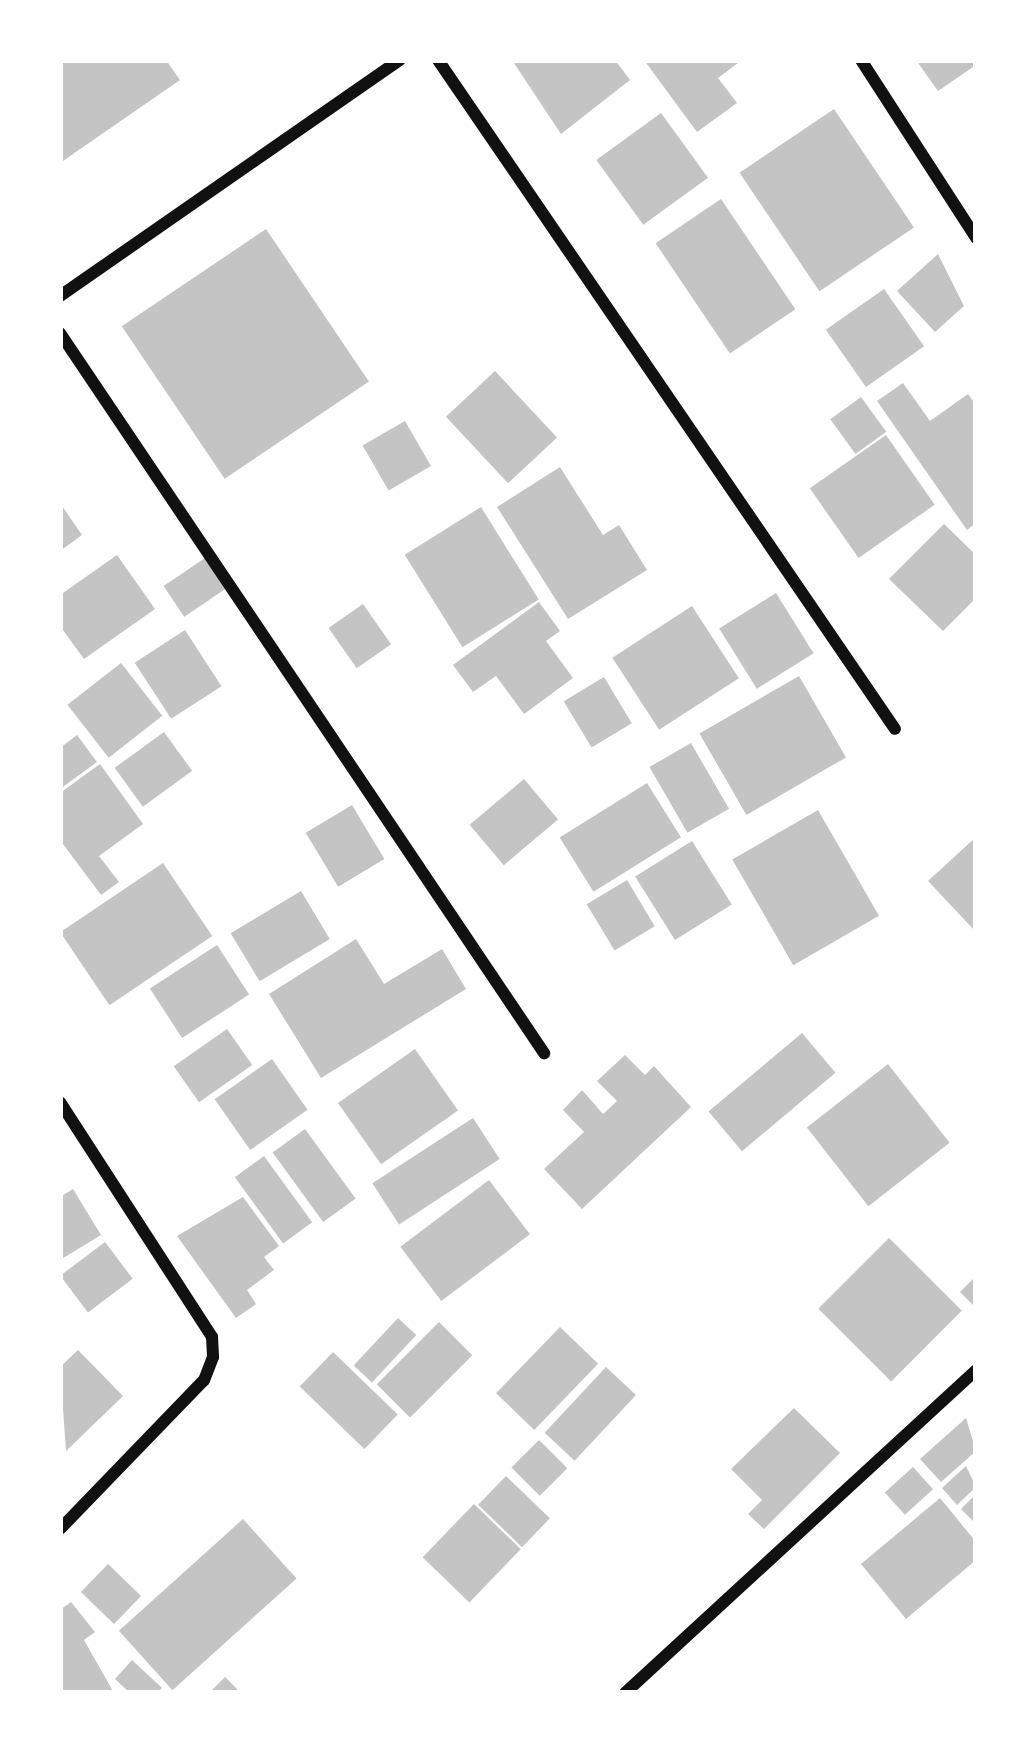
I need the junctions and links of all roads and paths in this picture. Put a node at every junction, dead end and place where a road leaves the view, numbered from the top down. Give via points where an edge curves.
1 (400, 60) edge
2 (438, 60) edge
3 (861, 60) edge
4 (976, 238) edge
5 (60, 296) edge
6 (60, 333) edge
7 (895, 729) dead end
8 (544, 1053) dead end
9 (60, 1102) edge
10 (976, 1370) edge
11 (60, 1529) edge
12 (625, 1693) edge

1 - 5 street
2 - 7 street
3 - 4 street
6 - 8 street
9 - 11 street via 212,1337 212,1357 204,1380
10 - 12 street

